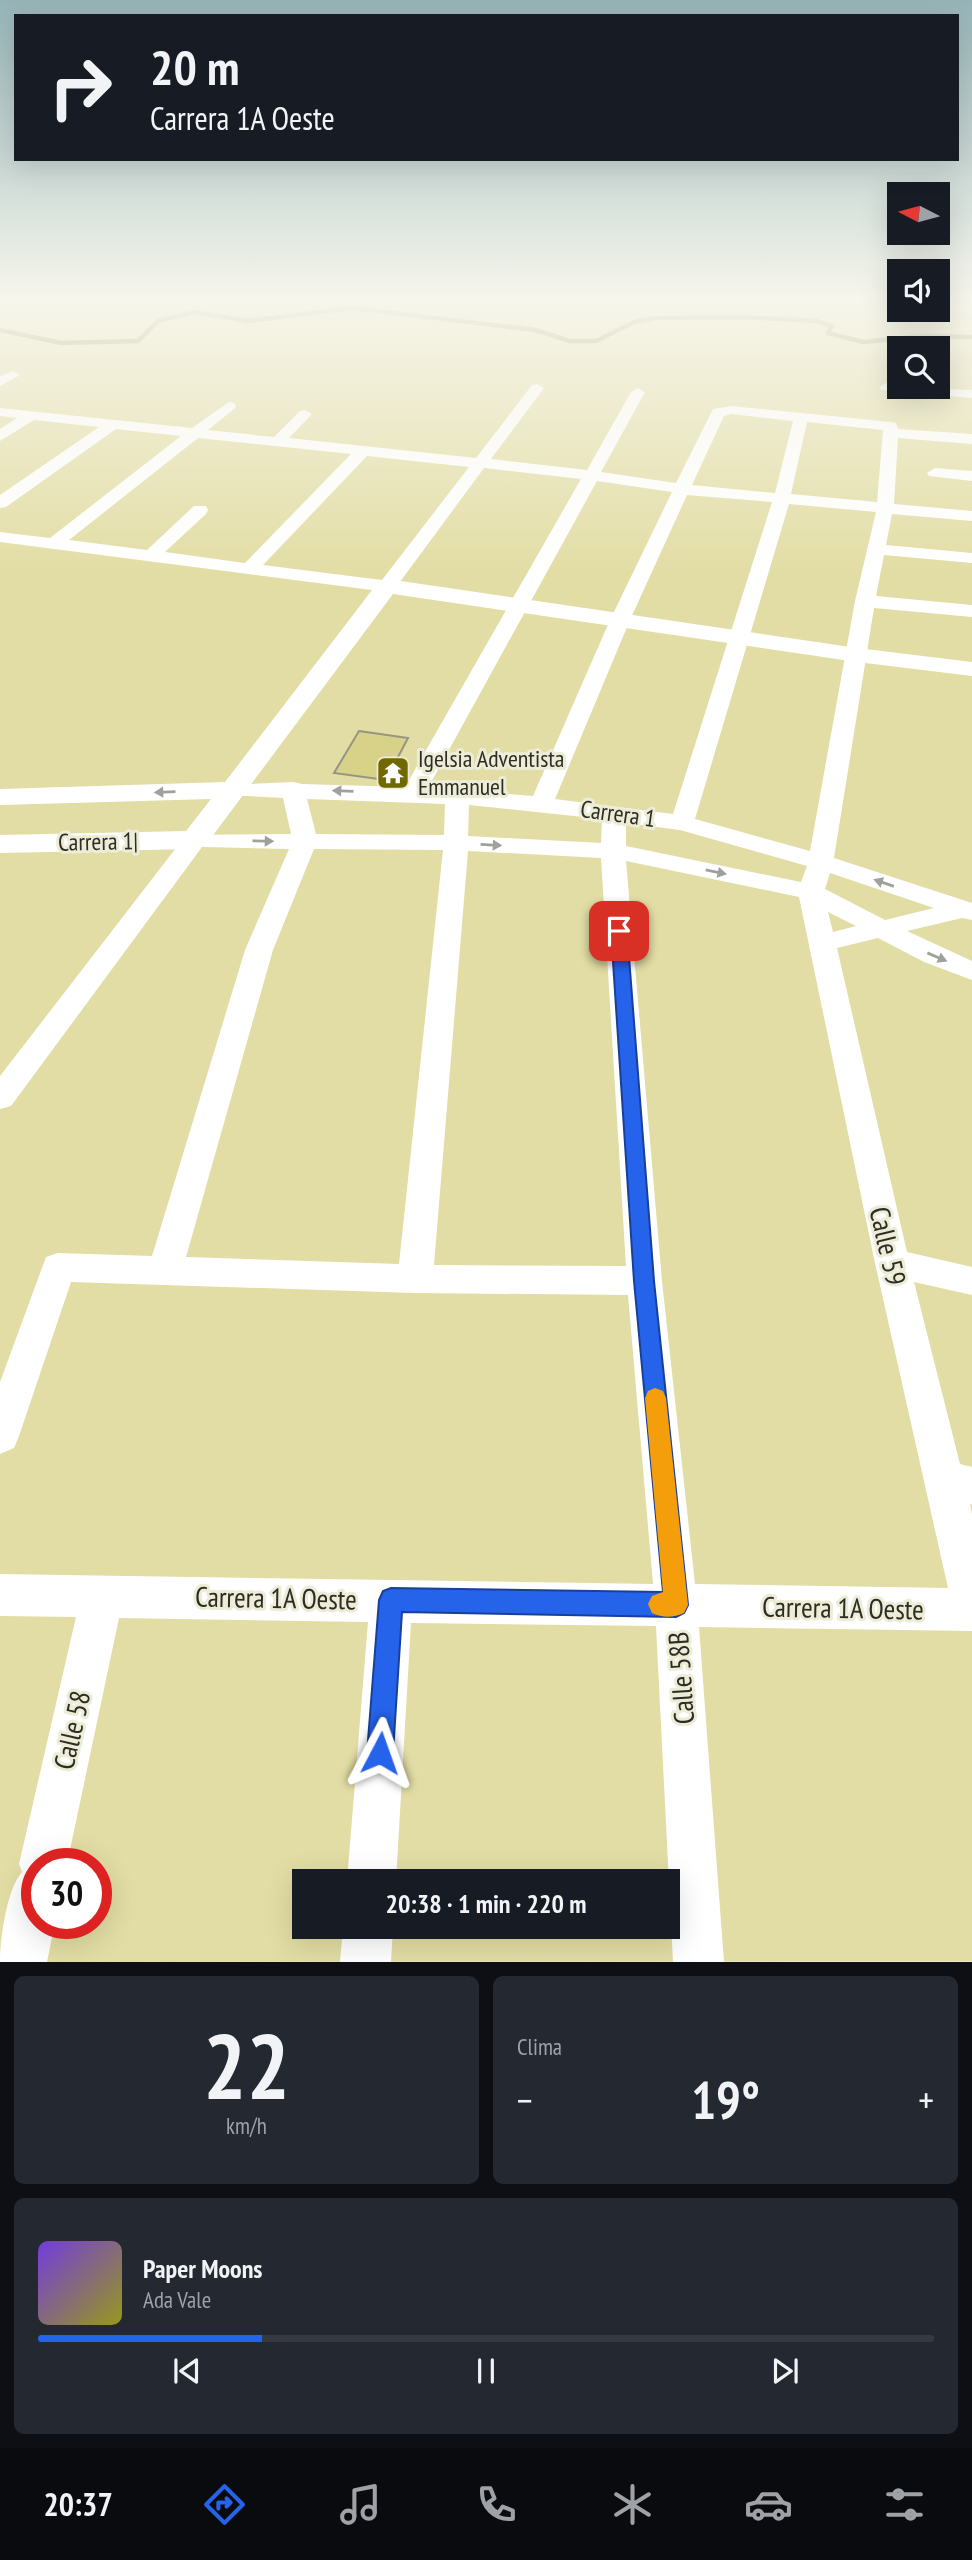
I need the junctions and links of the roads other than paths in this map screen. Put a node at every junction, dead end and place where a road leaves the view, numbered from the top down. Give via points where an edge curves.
1 (534, 392) edge
2 (638, 392) dead end
3 (942, 392) edge
4 (972, 394) edge
5 (229, 405) dead end
6 (0, 412) edge
7 (305, 414) dead end
8 (32, 415) junction
9 (801, 417) junction
10 (113, 424) junction
11 (193, 433) junction
12 (892, 433) junction
13 (0, 436) edge
14 (972, 439) edge
15 (277, 442) junction
16 (363, 451) junction
17 (479, 464) junction
18 (935, 473) dead end
19 (592, 475) junction
20 (972, 476) edge
21 (681, 489) junction
22 (782, 498) junction
23 (0, 503) edge
24 (885, 508) junction
25 (200, 510) dead end
26 (972, 516) edge
27 (0, 537) edge
28 (53, 544) junction
29 (876, 549) junction
30 (150, 556) junction
31 (972, 558) edge
32 (250, 568) junction
33 (387, 586) junction
34 (865, 601) junction
35 (519, 605) junction
36 (972, 611) edge
37 (620, 620) junction
38 (737, 638) junction
39 (857, 655) junction
40 (972, 669) edge
41 (293, 789) junction
42 (233, 790) junction
43 (413, 794) junction
44 (0, 797) edge
45 (457, 797) junction
46 (541, 804) junction
47 (614, 813) junction
48 (682, 823) junction
49 (195, 840) junction
50 (305, 841) junction
51 (0, 844) edge
52 (456, 844) junction
53 (613, 851) junction
54 (821, 862) junction
55 (811, 892) junction
56 (966, 911) edge
57 (881, 929) junction
58 (822, 943) junction
59 (972, 971) edge
60 (0, 1098) edge
61 (892, 1263) junction
62 (165, 1269) junction
63 (415, 1279) junction
64 (644, 1281) junction
65 (972, 1281) edge
66 (0, 1436) edge
67 (958, 1482) edge
68 (0, 1595) edge
69 (102, 1596) junction
70 (972, 1599) edge
71 (391, 1600) junction
72 (676, 1605) junction
73 (972, 1610) edge
74 (47, 1848) edge
75 (372, 1869) edge
76 (26, 1939) edge
77 (367, 1939) edge
78 (21, 1962) edge
79 (365, 1962) edge
80 (699, 1962) edge

1 - 17 street
2 - 19 street
3 - 4 street
5 - 11 street
6 - 8 street
7 - 15 street
8 - 10 street
8 - 13 street
9 - 12 street via 888,425
9 - 21 street via 718,412
9 - 22 street
10 - 11 street
10 - 23 street
11 - 15 street
11 - 28 street
12 - 14 street
12 - 24 street
15 - 16 street
16 - 17 street
16 - 32 street
17 - 19 street
17 - 33 street
18 - 20 street
19 - 21 street
19 - 35 street
21 - 22 street
21 - 37 street
22 - 24 street
22 - 38 street
24 - 26 street
24 - 29 street
25 - 30 street
27 - 28 street
28 - 30 street
29 - 31 street
29 - 34 street
30 - 32 street
32 - 33 street
33 - 35 street
33 - 42 street
34 - 36 street
34 - 39 street
35 - 37 street
35 - 43 street
37 - 38 street
37 - 46 street
38 - 39 street
38 - 48 street
39 - 40 street
39 - 54 street
41 - 42 street, Carrera 1
43 -> 41 street, Carrera 1
41 - 50 street
42 -> 44 street, Carrera 1
42 - 49 street
43 - 45 street, Carrera 1
45 - 46 street, Carrera 1
45 - 52 street
46 - 47 street, Carrera 1
47 - 48 street, Carrera 1
47 - 53 street, Calle 58B
48 - 54 street, Carrera 1
49 -> 50 street
49 - 51 street, Carrera 1|
49 - 60 street
50 - 52 street
50 - 62 street via 260,950
52 -> 53 street
52 - 63 street
53 -> 55 street
53 - 64 street, Calle 58B
54 - 55 street
56 -> 54 street, Carrera 1
55 - 57 street
55 - 58 street, Calle 59
56 - 57 street
57 - 58 street
57 -> 59 street
58 - 61 street, Calle 59
61 - 65 street
61 - 67 street, Calle 59
62 - 63 street
62 - 66 street via 58,1267
63 - 64 street
64 - 72 street, Calle 58B
67 - 70 street, Calle 59
68 - 69 street, Carrera 1A Oeste
69 - 71 street, Carrera 1A Oeste
69 - 74 street, Calle 58
71 - 72 street, Carrera 1A Oeste
71 - 75 street
72 - 73 street, Carrera 1A Oeste
72 - 80 street, Calle 58B
76 - 78 street
77 - 79 street

